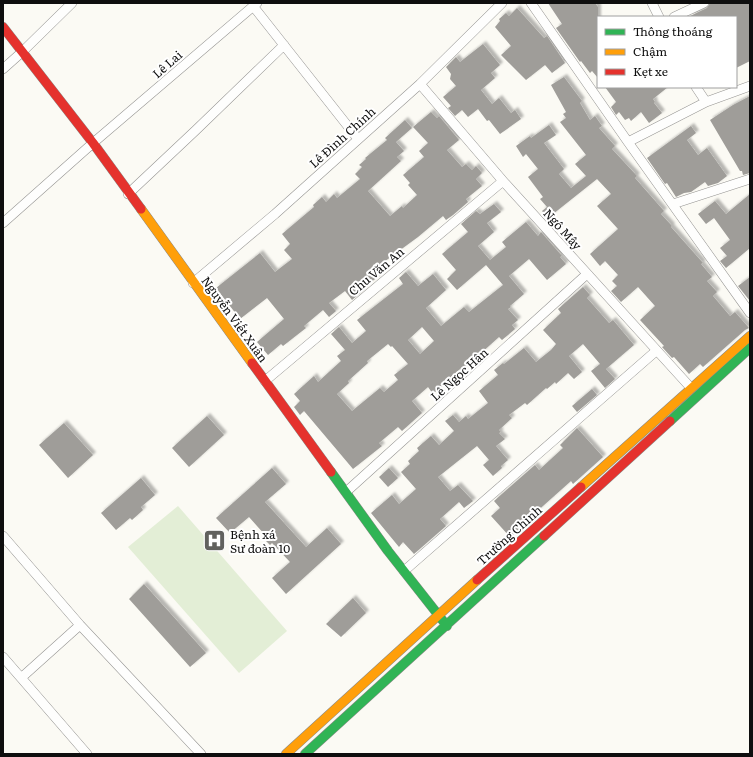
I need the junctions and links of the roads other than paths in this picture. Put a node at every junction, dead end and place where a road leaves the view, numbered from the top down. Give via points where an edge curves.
1 (72, 3) edge
2 (502, 3) edge
3 (531, 3) edge
4 (652, 3) edge
5 (704, 3) edge
6 (254, 5) edge
7 (658, 16) edge
8 (676, 16) edge
9 (3, 27) edge
10 (284, 45) junction
11 (22, 52) junction
12 (3, 69) edge
13 (420, 84) junction
14 (750, 86) edge
15 (697, 88) edge
16 (706, 102) junction
17 (358, 139) junction
18 (628, 142) junction
19 (93, 143) junction
20 (750, 179) edge
21 (503, 181) junction
22 (128, 194) junction
23 (673, 204) junction
24 (3, 223) edge
25 (587, 274) junction
26 (193, 283) junction
27 (750, 312) edge
28 (750, 336) edge
29 (750, 348) edge
30 (656, 351) junction
31 (265, 381) junction
32 (691, 388) junction
33 (346, 492) junction
34 (3, 536) edge
35 (404, 571) junction
36 (438, 615) junction
37 (80, 625) junction
38 (447, 626) junction
39 (3, 657) edge
40 (21, 678) junction
41 (87, 754) edge
42 (202, 754) edge
43 (286, 754) edge
44 (305, 754) edge

1 - 11 street
2 - 13 street, Lê Đình Chính
3 - 18 street
4 - 7 street
5 - 8 street
6 - 10 street
6 - 19 street, Lê Lai
9 - 11 street, Nguyễn Viết Xuân
10 - 17 street
10 - 22 street
11 - 12 street
11 - 19 street, Nguyễn Viết Xuân
13 - 17 street, Lê Đình Chính
13 - 21 street, Ngô Mây
14 - 16 street
15 - 16 street
16 - 18 street
17 - 26 street, Lê Đình Chính
18 - 23 street
19 - 22 street, Nguyễn Viết Xuân
19 - 24 street, Lê Lai
20 - 23 street
21 - 25 street, Ngô Mây
21 - 31 street, Chu Văn An
22 - 26 street, Nguyễn Viết Xuân
23 - 27 street
25 - 30 street, Ngô Mây
25 - 33 street, Lê Ngọc Hân
26 - 31 street, Nguyễn Viết Xuân
28 - 32 street, Trường Chinh
29 - 38 street, Trường Chinh
30 - 32 street, Ngô Mây
30 - 35 street
31 - 33 street, Nguyễn Viết Xuân
32 - 36 street, Trường Chinh
33 - 35 street, Nguyễn Viết Xuân
34 - 37 street
35 - 36 street, Nguyễn Viết Xuân
36 - 38 street, Nguyễn Viết Xuân
36 - 43 street, Trường Chinh
37 - 40 street
37 - 42 street
38 - 44 street, Trường Chinh
39 - 40 street
40 - 41 street

